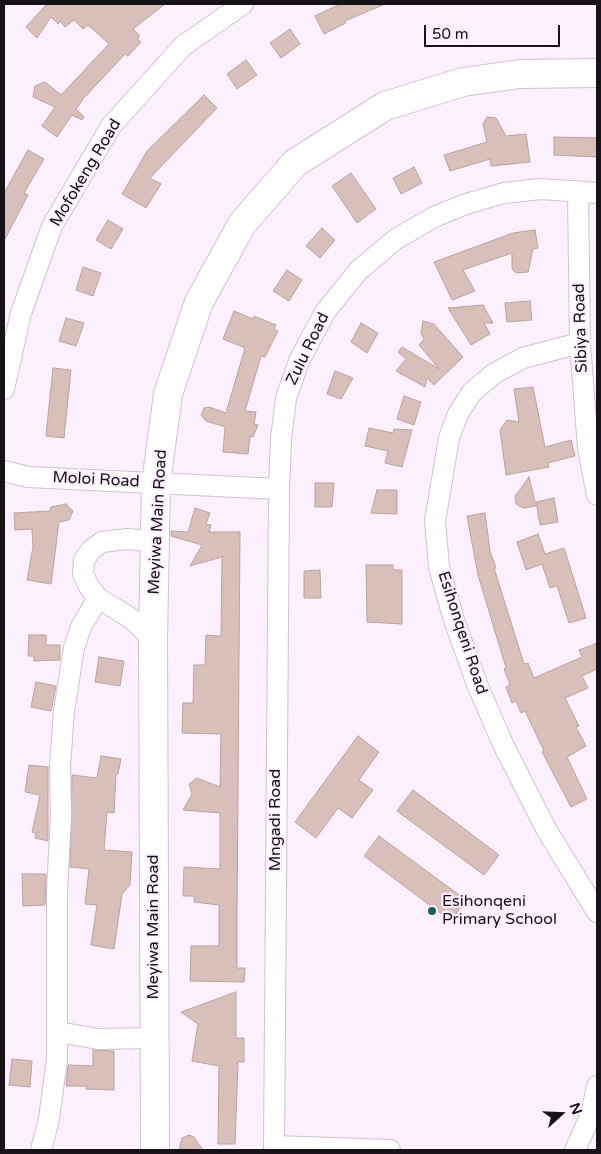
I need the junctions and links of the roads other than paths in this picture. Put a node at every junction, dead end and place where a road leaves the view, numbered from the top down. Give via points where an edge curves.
1 (243, 4) edge
2 (597, 73) edge
3 (588, 192) edge
4 (580, 343) junction
5 (4, 389) edge
6 (4, 471) edge
7 (156, 483) junction
8 (279, 489) junction
9 (597, 495) edge
10 (157, 542) junction
11 (98, 598) junction
12 (153, 639) junction
13 (597, 912) edge
14 (58, 1032) junction
15 (155, 1038) junction
16 (597, 1086) edge
17 (274, 1148) edge
18 (40, 1150) edge
19 (155, 1150) edge
20 (390, 1150) edge
21 (575, 1150) edge

1 - 5 street, Mofokeng Road via 183,46 111,126 52,226 21,313
2 - 7 street, Meyiwa Main Road via 520,74 463,82 385,106 295,163 242,224 199,302 168,394
3 - 4 street, Sibiya Road
3 - 8 street, Zulu Road via 541,189 513,192 466,204 434,217 396,239 360,270 325,312 299,360 286,398
4 - 9 street, Sibiya Road via 588,448
4 - 13 street, Esihonqeni Road via 524,358 472,392 448,438 435,521 440,567 454,620 477,684 546,829
6 - 7 street, Moloi Road via 28,477
7 - 8 street, Moloi Road
7 - 10 street, Meyiwa Main Road
8 - 17 street, Mngadi Road
10 - 11 street via 112,539 91,550 84,560 83,574
10 - 12 street, Meyiwa Main Road
11 - 12 street via 132,619
11 - 14 street via 81,627 74,648 62,736 56,928
12 - 15 street, Meyiwa Main Road
14 - 15 street via 98,1038
14 - 18 street via 54,1090
15 - 19 street, Meyiwa Main Road
16 - 21 street
17 - 20 street

